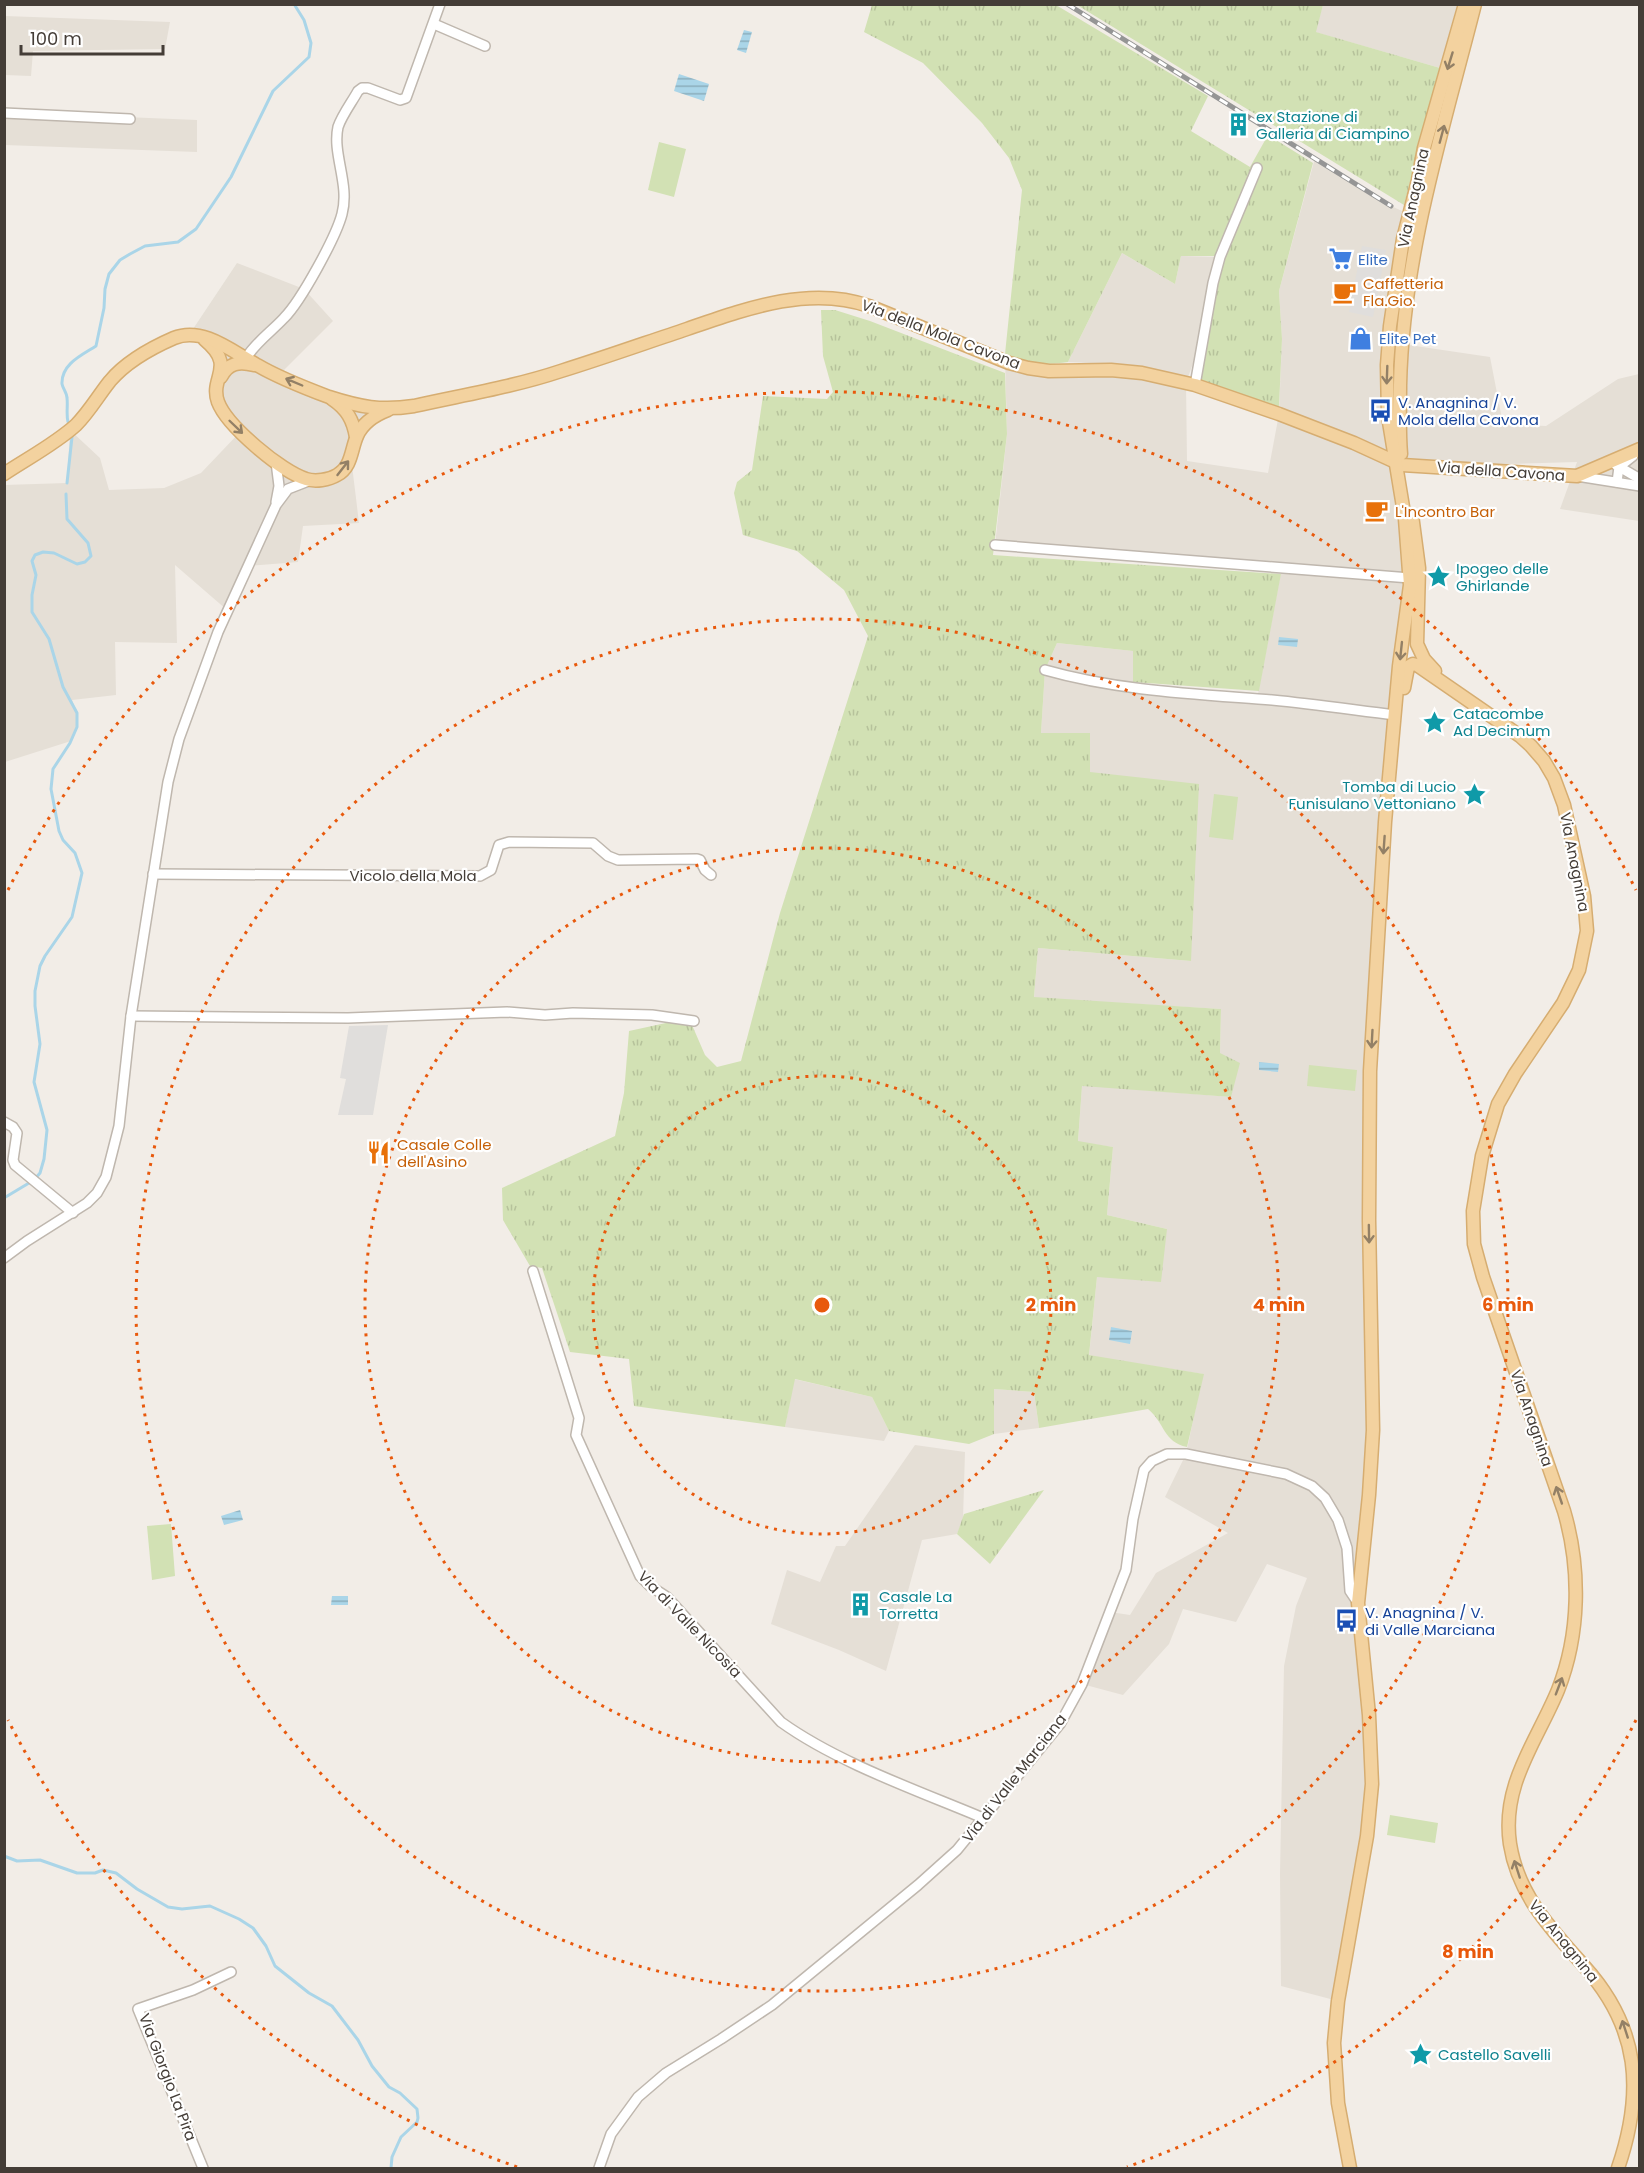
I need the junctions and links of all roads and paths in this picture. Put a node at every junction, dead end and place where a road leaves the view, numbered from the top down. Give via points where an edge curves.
1 (440, 4) edge
2 (1465, 4) edge
3 (1475, 4) edge
4 (434, 24) junction
5 (485, 46) dead end
6 (4, 113) edge
7 (130, 119) dead end
8 (1257, 168) dead end
9 (1401, 292) junction
10 (201, 337) junction
11 (246, 358) junction
12 (258, 366) junction
13 (219, 380) junction
14 (1195, 385) junction
15 (330, 397) junction
16 (389, 410) junction
17 (356, 437) junction
18 (1640, 450) edge
19 (276, 462) junction
20 (1398, 463) junction
21 (1615, 464) junction
22 (4, 474) edge
23 (1577, 476) junction
24 (1640, 479) edge
25 (311, 480) junction
26 (1605, 481) junction
27 (1617, 482) junction
28 (1640, 486) edge
29 (276, 505) junction
30 (995, 545) dead end
31 (1410, 578) junction
32 (1045, 670) dead end
33 (1459, 695) junction
34 (1395, 715) junction
35 (1391, 753) junction
36 (153, 874) junction
37 (711, 875) dead end
38 (131, 1016) junction
39 (694, 1021) dead end
40 (4, 1122) edge
41 (74, 1213) junction
42 (4, 1258) edge
43 (533, 1271) dead end
44 (1358, 1603) junction
45 (983, 1818) junction
46 (231, 1972) dead end
47 (204, 2169) edge
48 (598, 2169) edge
49 (1350, 2169) edge
50 (1618, 2169) edge

1 - 4 street
2 -> 9 main road, Via Anagnina via 1403,239
9 -> 3 main road, Via Anagnina
4 - 5 street
4 - 11 street via 406,98 400,100 362,88 358,91 340,123 338,140 345,201 341,217 327,249 285,317
6 - 7 street
8 - 14 street via 1215,274
9 - 20 main road, Via Anagnina via 1389,339 1386,385
10 - 11 main road, Via della Mola Cavona
10 - 13 main road via 220,358
10 - 22 main road via 179,336 134,360 111,380 75,425
11 - 12 main road, Via della Mola Cavona
12 - 13 main road via 237,363 225,370
15 -> 12 main road, Via della Mola Cavona
13 -> 19 main road via 217,399 226,418
14 - 16 main road, Via della Mola Cavona via 1122,371 1028,368 869,306 828,297 746,309 559,372
14 - 20 main road, Via della Mola Cavona via 1279,414
15 - 16 main road, Via della Mola Cavona
15 - 17 main road via 343,406
16 - 17 main road via 367,421
25 -> 17 main road via 336,476 345,469
18 - 21 main road, Via della Cavona
19 - 25 main road
19 - 29 street
20 - 23 main road, Via della Cavona
20 - 31 main road, Via Anagnina
20 - 33 main road, Via Anagnina via 1418,558 1417,645 1428,664
21 - 23 main road, Via della Cavona
21 - 24 street
21 - 26 street
21 - 27 street
23 - 26 street
25 - 29 street via 288,489
26 - 27 street
27 - 28 street
29 - 36 street via 218,632 179,739
30 - 31 street
31 -> 34 main road, Via Anagnina
32 - 34 street via 1133,688
33 - 35 main road, Via Anagnina via 1415,664 1408,667
50 -> 33 main road, Via Anagnina via 1629,2136 1634,2099 1632,2061 1623,2024 1606,1993 1531,1901 1517,1873 1510,1841 1509,1815 1516,1777 1557,1691 1570,1650 1575,1568 1562,1503 1487,1290 1473,1230 1477,1180 1492,1120 1515,1074 1577,977 1585,944 1586,914 1570,830 1551,773 1528,743
34 - 35 main road, Via Anagnina
35 -> 44 main road, Via Anagnina via 1371,1062 1372,1440
36 - 37 street, Vicolo della Mola via 480,876 491,870 499,845 509,842 593,843 618,860 697,859
36 - 38 street
38 - 39 street via 348,1018 507,1012 652,1015
38 - 41 street via 118,1134 106,1177 91,1200
40 - 41 street via 17,1133 13,1160 21,1171
41 - 42 street
43 - 45 street, Via di Valle Nicosia via 579,1418 576,1435 640,1576 667,1597 782,1722 798,1734 825,1750
44 - 45 street, Via di Valle Marciana via 1349,1586 1347,1548 1338,1520 1312,1486 1286,1474 1186,1454 1167,1454 1152,1461 1144,1470 1126,1570 1082,1684 1060,1724
44 - 49 main road, Via Anagnina via 1370,1726 1371,1793 1334,2043 1338,2103
45 - 48 street, Via di Valle Marciana via 957,1850 918,1885 772,2005 666,2073 638,2097 611,2134
46 - 47 street, Via Giorgio La Pira via 138,2009

